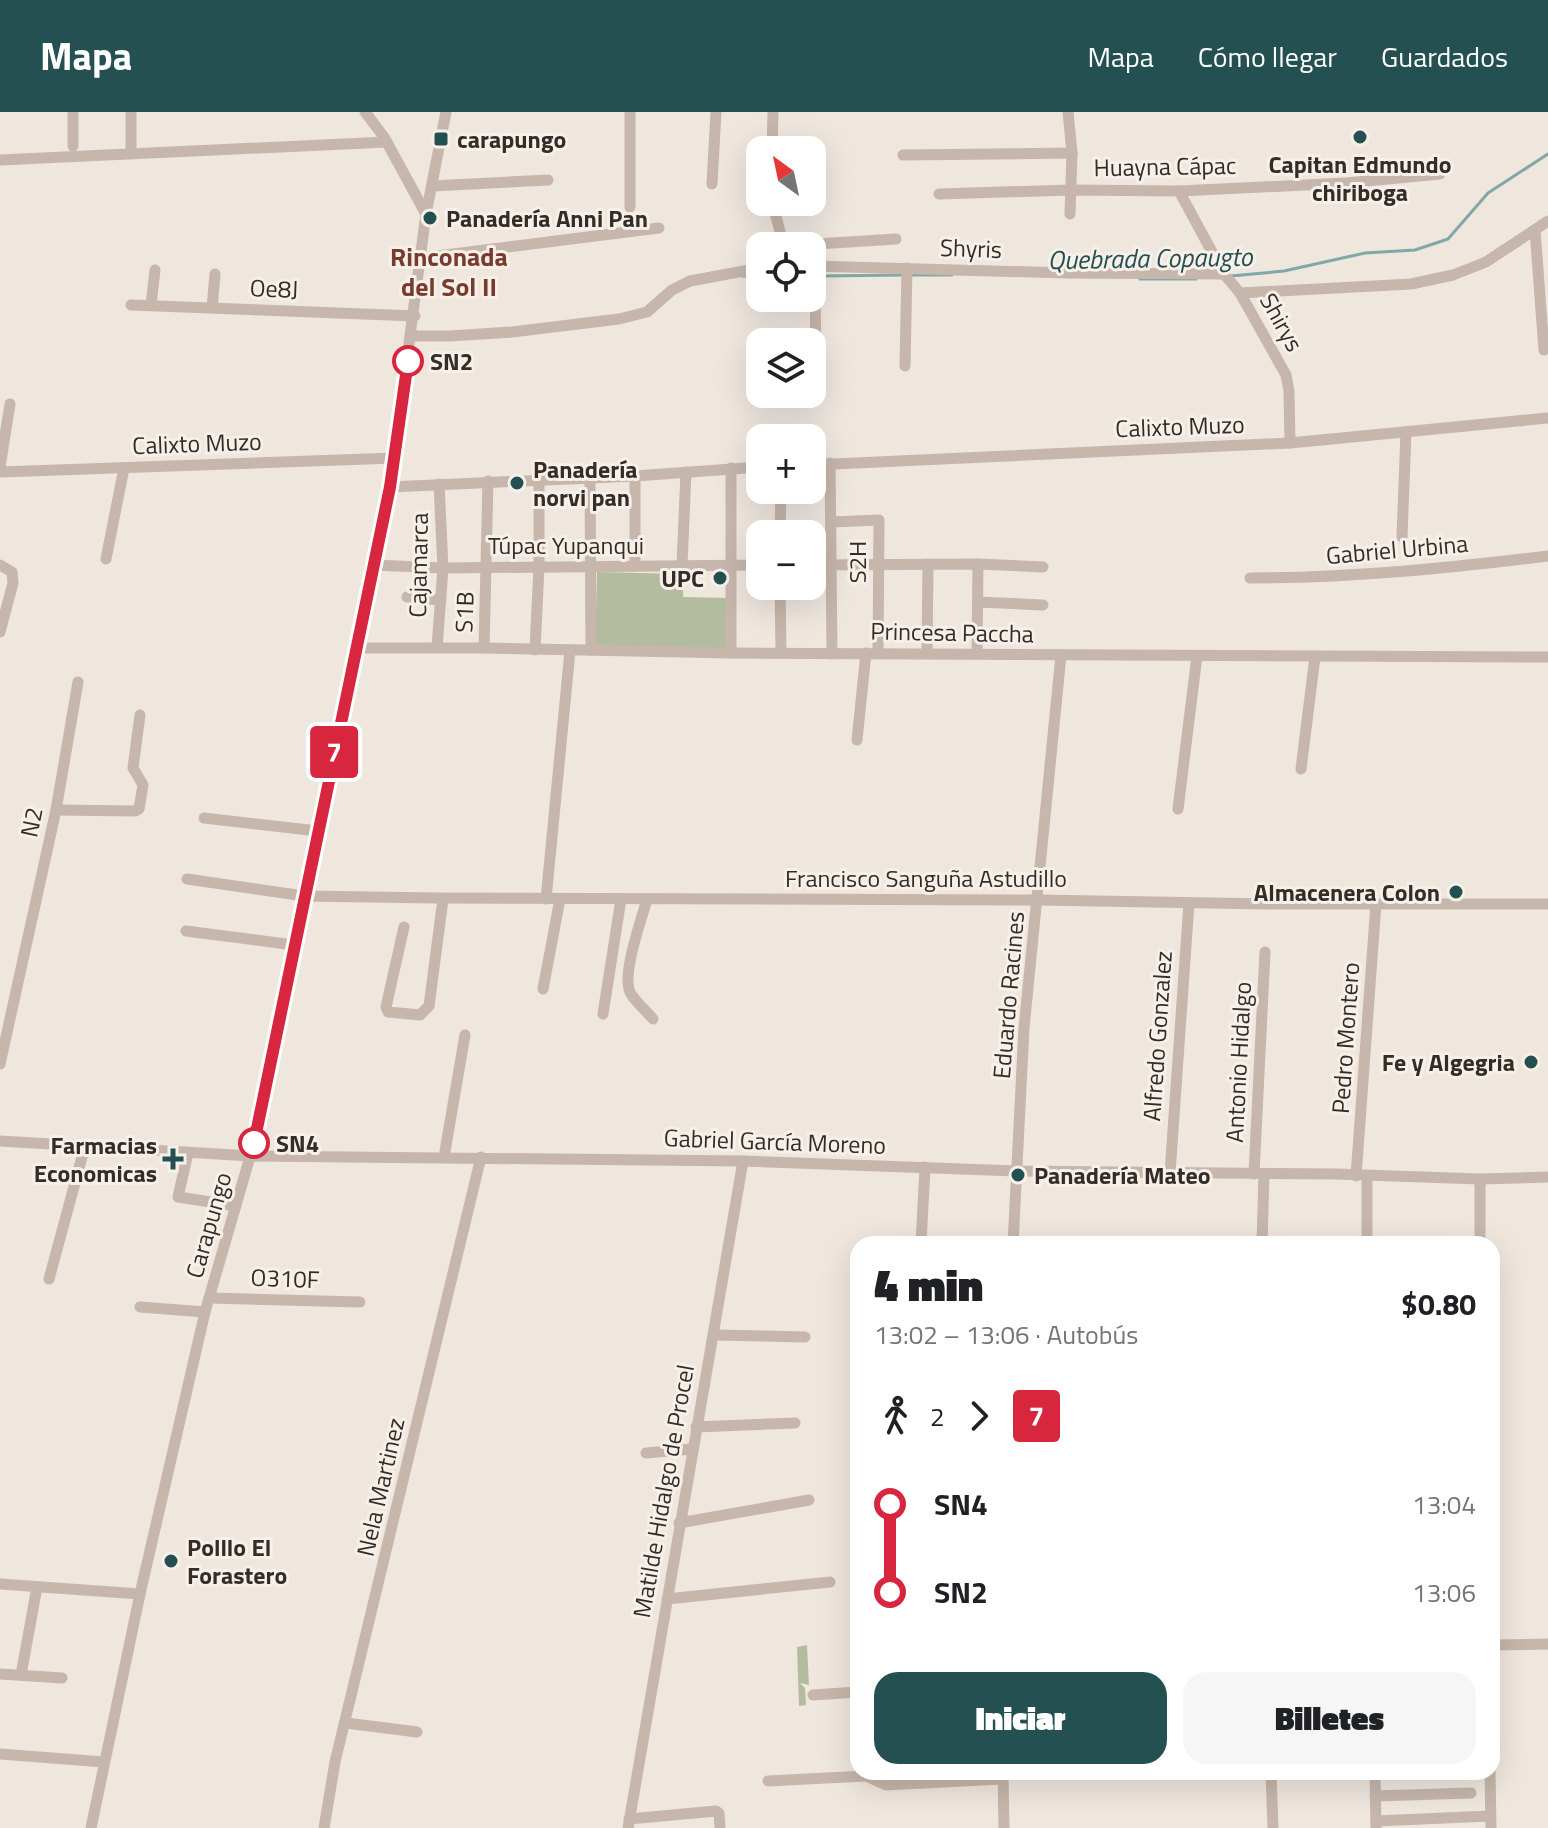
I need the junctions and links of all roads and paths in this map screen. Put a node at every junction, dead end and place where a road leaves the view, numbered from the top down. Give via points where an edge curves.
1 (73, 112) edge
2 (131, 112) edge
3 (365, 112) edge
4 (446, 112) edge
5 (630, 112) edge
6 (716, 112) edge
7 (773, 112) edge
8 (1068, 112) edge
9 (772, 136) edge
10 (387, 142) junction
11 (73, 146) dead end
12 (131, 148) dead end
13 (1072, 153) junction
14 (903, 155) dead end
15 (0, 160) edge
16 (1440, 174) dead end
17 (548, 180) dead end
18 (712, 184) dead end
19 (432, 186) junction
20 (1071, 190) junction
21 (1179, 191) junction
22 (939, 194) dead end
23 (630, 207) dead end
24 (426, 214) junction
25 (1070, 214) dead end
26 (1548, 221) edge
27 (659, 228) dead end
28 (1535, 230) junction
29 (896, 239) dead end
30 (826, 243) edge
31 (421, 258) junction
32 (826, 266) edge
33 (907, 268) junction
34 (155, 270) dead end
35 (746, 271) edge
36 (215, 274) dead end
37 (1224, 274) junction
38 (1240, 293) junction
39 (131, 305) dead end
40 (151, 305) junction
41 (212, 308) junction
42 (415, 316) junction
43 (412, 336) junction
44 (1544, 350) dead end
45 (905, 366) dead end
46 (10, 404) dead end
47 (1548, 418) edge
48 (1406, 432) junction
49 (1290, 443) junction
50 (395, 458) junction
51 (826, 463) edge
52 (830, 463) junction
53 (746, 467) edge
54 (124, 468) junction
55 (731, 468) junction
56 (0, 469) edge
57 (686, 472) junction
58 (635, 476) junction
59 (590, 477) junction
60 (539, 480) junction
61 (488, 481) junction
62 (439, 484) junction
63 (390, 487) junction
64 (831, 522) junction
65 (1402, 537) dead end
66 (1548, 556) edge
67 (106, 559) dead end
68 (879, 564) junction
69 (928, 564) junction
70 (978, 564) junction
71 (0, 565) edge
72 (373, 565) junction
73 (746, 565) edge
74 (826, 565) edge
75 (831, 565) junction
76 (635, 566) junction
77 (682, 566) junction
78 (730, 566) junction
79 (487, 567) junction
80 (539, 567) junction
81 (592, 567) junction
82 (1043, 567) dead end
83 (443, 568) junction
84 (1250, 578) dead end
85 (407, 597) dead end
86 (441, 600) junction
87 (780, 600) edge
88 (978, 602) junction
89 (1043, 605) dead end
90 (0, 632) edge
91 (437, 647) junction
92 (356, 648) junction
93 (484, 648) junction
94 (535, 650) junction
95 (591, 650) junction
96 (570, 651) junction
97 (731, 653) junction
98 (781, 653) junction
99 (872, 653) junction
100 (927, 653) junction
101 (977, 653) junction
102 (832, 654) junction
103 (1061, 655) junction
104 (1197, 656) junction
105 (1315, 657) junction
106 (1548, 657) edge
107 (78, 682) dead end
108 (140, 715) dead end
109 (857, 740) dead end
110 (1301, 769) dead end
111 (1178, 809) dead end
112 (56, 810) junction
113 (204, 818) dead end
114 (318, 831) junction
115 (187, 879) dead end
116 (304, 896) junction
117 (443, 899) junction
118 (546, 899) junction
119 (560, 899) junction
120 (621, 899) junction
121 (647, 899) junction
122 (1039, 900) junction
123 (1189, 903) junction
124 (1376, 904) junction
125 (1548, 904) edge
126 (404, 927) dead end
127 (186, 931) dead end
128 (294, 945) junction
129 (1265, 952) dead end
130 (543, 989) dead end
131 (603, 1014) dead end
132 (653, 1019) dead end
133 (465, 1035) dead end
134 (0, 1064) edge
135 (0, 1141) edge
136 (85, 1146) junction
137 (188, 1153) junction
138 (251, 1156) junction
139 (444, 1157) junction
140 (481, 1157) junction
141 (743, 1161) junction
142 (925, 1167) junction
143 (1016, 1171) junction
144 (1170, 1173) junction
145 (1259, 1174) junction
146 (1362, 1176) junction
147 (1548, 1177) edge
148 (1480, 1179) junction
149 (236, 1206) junction
150 (921, 1236) edge
151 (1013, 1236) edge
152 (1262, 1236) edge
153 (1366, 1236) edge
154 (1480, 1236) edge
155 (49, 1279) dead end
156 (209, 1298) junction
157 (360, 1302) dead end
158 (140, 1307) dead end
159 (205, 1312) junction
160 (713, 1335) junction
161 (805, 1337) dead end
162 (795, 1423) dead end
163 (696, 1427) junction
164 (692, 1449) junction
165 (646, 1453) dead end
166 (809, 1500) dead end
167 (679, 1523) junction
168 (830, 1582) dead end
169 (0, 1584) edge
170 (37, 1587) junction
171 (140, 1594) junction
172 (667, 1599) junction
173 (1548, 1644) edge
174 (1500, 1645) edge
175 (0, 1674) edge
176 (21, 1675) junction
177 (62, 1678) dead end
178 (850, 1693) edge
179 (813, 1695) dead end
180 (346, 1723) junction
181 (417, 1732) dead end
182 (0, 1754) edge
183 (104, 1762) junction
184 (850, 1777) edge
185 (875, 1780) edge
186 (951, 1780) edge
187 (1003, 1780) edge
188 (1271, 1780) edge
189 (1375, 1780) edge
190 (1490, 1780) edge
191 (768, 1781) dead end
192 (1471, 1793) dead end
193 (1375, 1796) junction
194 (1490, 1822) edge
195 (629, 1823) edge
196 (1376, 1824) edge
197 (91, 1828) edge
198 (324, 1828) edge
199 (720, 1828) edge
200 (1004, 1828) edge
201 (1273, 1828) edge

1 - 11 street
2 - 12 street
3 - 10 street
4 - 19 street, Carapungo
5 - 23 street
6 - 18 street
7 - 9 street
8 - 13 street
10 - 15 street
10 - 24 street
13 - 14 street
13 - 20 street
16 - 21 street, Huayna Cápac
17 - 19 street
19 - 24 street, Carapungo
20 - 21 street, Huayna Cápac
20 - 22 street, Huayna Cápac
20 - 25 street
21 - 37 street, Shirys
24 - 31 street, Carapungo
26 - 28 street
27 - 31 street
28 - 38 street via 1486,262 1411,284
28 - 44 street
29 - 30 street
31 - 42 street, Carapungo
32 - 33 street, Shyris
33 - 37 street, Shyris
33 - 45 street
34 - 40 street
35 - 43 street via 690,281 647,312 619,319 512,332
36 - 41 street
37 - 38 street, Shirys
38 - 49 street, Shirys via 1286,375
39 - 40 street, Oe8J
40 - 41 street, Oe8J
41 - 42 street, Oe8J
42 - 43 street, Carapungo
43 - 50 street, Carapungo
46 - 56 street
47 - 48 street, Calixto Muzo
48 - 49 street, Calixto Muzo
48 - 65 street
49 - 52 street, Calixto Muzo
50 - 54 street, Calixto Muzo
50 - 63 street, Carapungo
51 - 52 street, Calixto Muzo
52 - 64 street
53 - 55 street
54 - 56 street, Calixto Muzo
54 - 67 street
55 - 57 street
55 - 78 street
57 - 58 street
57 - 77 street
58 - 59 street
58 - 76 street
59 - 60 street
59 - 81 street
60 - 61 street
60 - 80 street
61 - 62 street
61 - 79 street, S1B
62 - 63 street
62 - 83 street, Cajamarca
63 - 72 street, Carapungo
64 - 68 street, S2H via 879,520
64 - 75 street
66 - 84 street, Gabriel Urbina via 1326,578
68 - 69 street
68 - 75 street
68 - 99 street, S2H
69 - 70 street
69 - 100 street
70 - 82 street
70 - 88 street
71 - 90 street via 12,572 13,583
72 - 83 street, Túpac Yupanqui
72 - 92 street, Carapungo
73 - 78 street, Túpac Yupanqui
74 - 75 street
75 - 102 street
76 - 77 street, Túpac Yupanqui
76 - 81 street, Túpac Yupanqui
77 - 78 street, Túpac Yupanqui
78 - 97 street
79 - 80 street, Túpac Yupanqui
79 - 83 street, Túpac Yupanqui
79 - 93 street, S1B
80 - 81 street, Túpac Yupanqui
80 - 94 street
81 - 95 street
83 - 86 street, Cajamarca
85 - 86 street
86 - 91 street, Cajamarca
87 - 98 street
88 - 89 street
88 - 101 street
91 - 92 street, Princesa Paccha
91 - 93 street, Princesa Paccha
92 - 114 street, Carapungo
93 - 94 street, Princesa Paccha
94 - 96 street, Princesa Paccha
95 - 96 street, Princesa Paccha
95 - 97 street, Princesa Paccha
96 - 118 street
97 - 98 street, Princesa Paccha
98 - 102 street, Princesa Paccha
99 - 100 street, Princesa Paccha
99 - 102 street, Princesa Paccha
99 - 109 street, S2H
100 - 101 street, Princesa Paccha
101 - 103 street, Princesa Paccha
103 - 104 street, Princesa Paccha
103 - 122 street, Eduardo Racines
104 - 105 street, Princesa Paccha
104 - 111 street
105 - 106 street, Princesa Paccha
105 - 110 street
107 - 112 street, N2
108 - 112 street via 133,768 143,785 139,809
112 - 134 street, N2
113 - 114 street
114 - 116 street, Carapungo
115 - 116 street, Francisco Sanguña Astudillo
116 - 117 street, Francisco Sanguña Astudillo
116 - 128 street, Carapungo
117 - 118 street, Francisco Sanguña Astudillo
117 - 126 street via 429,1006 420,1015 396,1015 386,1007
118 - 119 street, Francisco Sanguña Astudillo
119 - 120 street, Francisco Sanguña Astudillo
119 - 130 street
120 - 121 street, Francisco Sanguña Astudillo
120 - 131 street
121 - 122 street, Francisco Sanguña Astudillo
121 - 132 street via 628,985
122 - 123 street, Francisco Sanguña Astudillo
122 - 143 street, Eduardo Racines via 1024,1028
123 - 124 street, Francisco Sanguña Astudillo
123 - 144 street, Alfredo Gonzalez
124 - 125 street, Francisco Sanguña Astudillo
124 - 146 street, Pedro Montero
127 - 128 street
128 - 138 street, Carapungo
129 - 145 street, Antonio Hidalgo
133 - 139 street
135 - 136 street, Gabriel García Moreno
136 - 137 street, Gabriel García Moreno
136 - 155 street
137 - 138 street, Gabriel García Moreno
137 - 149 street via 178,1197
138 - 139 street, Gabriel García Moreno
138 - 149 street, Carapungo
139 - 140 street, Gabriel García Moreno
140 - 141 street, Gabriel García Moreno
140 - 180 street, Nela Martinez
141 - 142 street, Gabriel García Moreno
141 - 160 street, Matilde Hidalgo de Procel
142 - 143 street, Gabriel García Moreno
142 - 150 street
143 - 144 street, Gabriel García Moreno
143 - 151 street, Eduardo Racines
144 - 145 street, Gabriel García Moreno
145 - 146 street, Gabriel García Moreno
145 - 152 street, Antonio Hidalgo
146 - 148 street, Gabriel García Moreno
146 - 153 street, Pedro Montero
147 - 148 street, Gabriel García Moreno
148 - 154 street
149 - 156 street, Carapungo
156 - 157 street, O310F
156 - 159 street, Carapungo
158 - 159 street
159 - 171 street, Carapungo
160 - 161 street
160 - 163 street, Matilde Hidalgo de Procel
162 - 163 street
163 - 164 street, Matilde Hidalgo de Procel
164 - 165 street
164 - 167 street, Matilde Hidalgo de Procel
166 - 167 street
167 - 172 street, Matilde Hidalgo de Procel
168 - 172 street
169 - 170 street
170 - 171 street
170 - 176 street
171 - 183 street, Carapungo
172 - 195 street, Matilde Hidalgo de Procel
173 - 174 street
175 - 176 street
176 - 177 street
178 - 179 street
180 - 181 street
180 - 198 street, Nela Martinez
182 - 183 street
183 - 197 street, Carapungo
184 - 191 street
185 - 186 street via 886,1785
187 - 200 street
188 - 201 street
189 - 193 street
190 - 194 street
192 - 193 street
193 - 196 street
194 - 196 street
195 - 199 street via 716,1811

